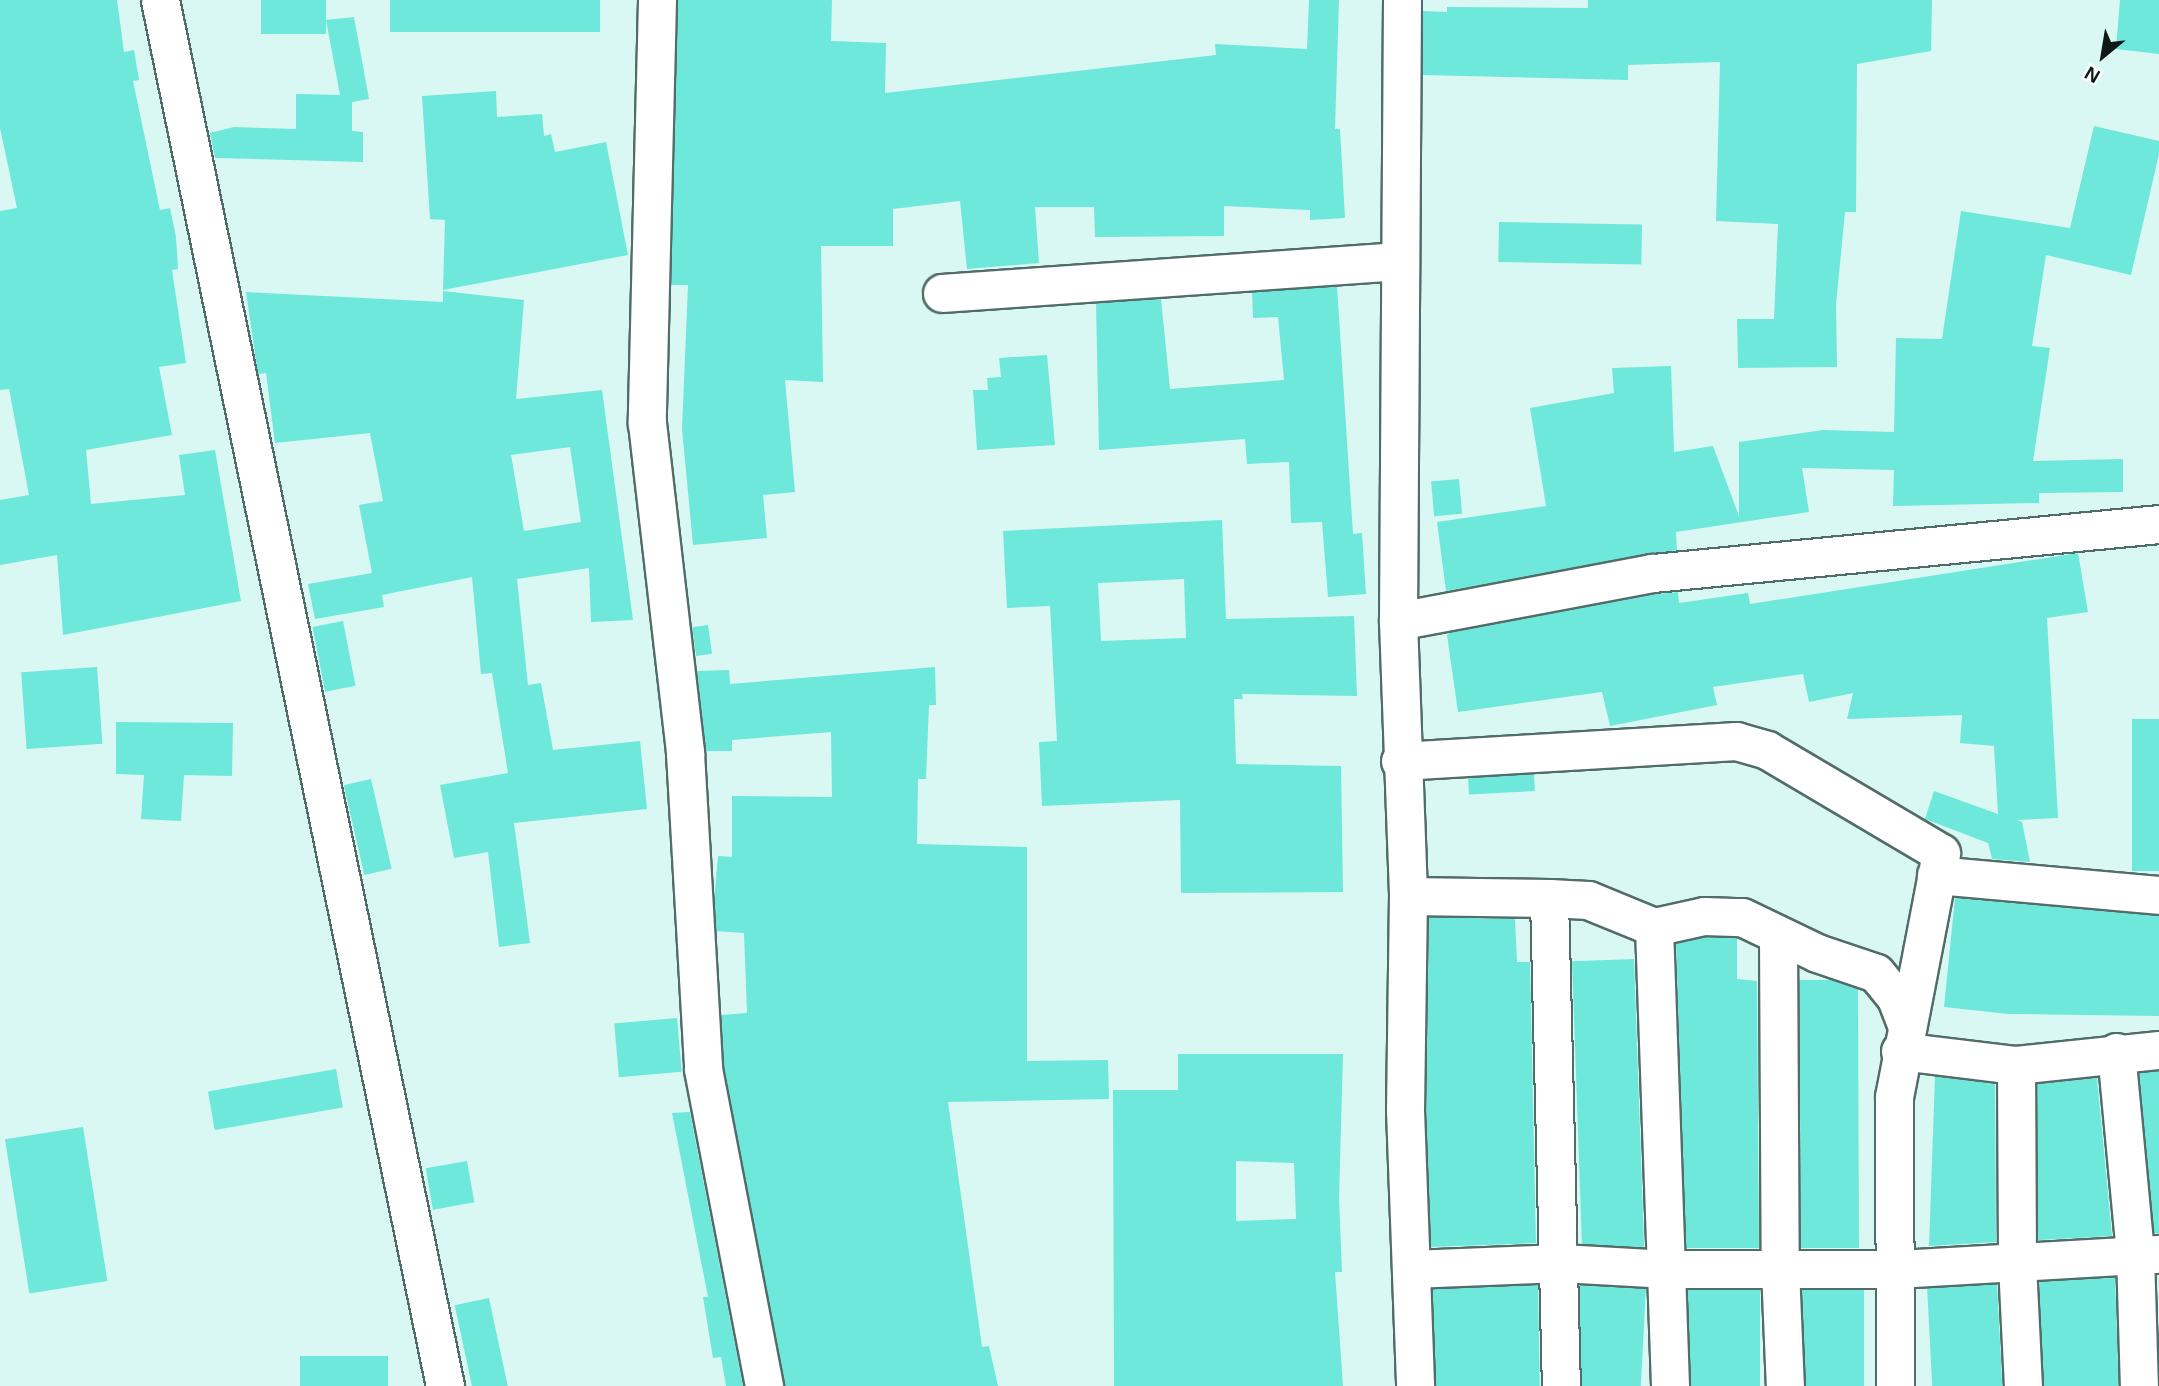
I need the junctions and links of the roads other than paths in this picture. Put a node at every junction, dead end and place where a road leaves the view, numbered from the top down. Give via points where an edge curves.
1 (160, 0) edge
2 (657, 0) edge
3 (1402, 0) edge
4 (1399, 261) junction
5 (942, 293) dead end
6 (2159, 524) edge
7 (1398, 621) junction
8 (1400, 761) junction
9 (1936, 875) junction
10 (2159, 895) edge
11 (1408, 896) junction
12 (1549, 898) junction
13 (1654, 927) junction
14 (1778, 936) junction
15 (1903, 1037) junction
16 (2159, 1049) edge
17 (2116, 1052) junction
18 (2016, 1065) junction
19 (2147, 1254) edge
20 (1561, 1263) junction
21 (2017, 1265) junction
22 (1411, 1269) junction
23 (1668, 1269) junction
24 (1780, 1269) junction
25 (1896, 1269) junction
26 (445, 1386) edge
27 (764, 1386) edge
28 (1415, 1386) edge
29 (1561, 1386) edge
30 (1670, 1386) edge
31 (1785, 1386) edge
32 (1895, 1386) edge
33 (2023, 1386) edge
34 (2138, 1386) edge

1 - 26 street
2 - 27 street via 647,423 685,753 703,1069
3 - 4 street
4 - 5 street
4 - 7 street
6 - 7 street via 1653,573
7 - 8 street
8 - 9 street via 1736,741 1767,750 1935,848 1942,860
8 - 11 street
9 - 10 street
9 - 15 street
11 - 12 street
11 - 22 street via 1405,1110
12 - 13 street via 1588,900
12 - 20 street
13 - 14 street via 1704,916 1742,917
13 - 23 street
14 - 15 street via 1876,973 1896,998
14 - 24 street
15 - 18 street
15 - 25 street via 1894,1096
16 - 17 street
17 - 18 street
17 - 19 street
18 - 21 street
19 - 21 street
19 - 34 street
20 - 22 street
20 - 23 street
20 - 29 street
21 - 25 street
21 - 33 street
22 - 28 street
23 - 24 street
23 - 30 street
24 - 25 street
24 - 31 street
25 - 32 street

